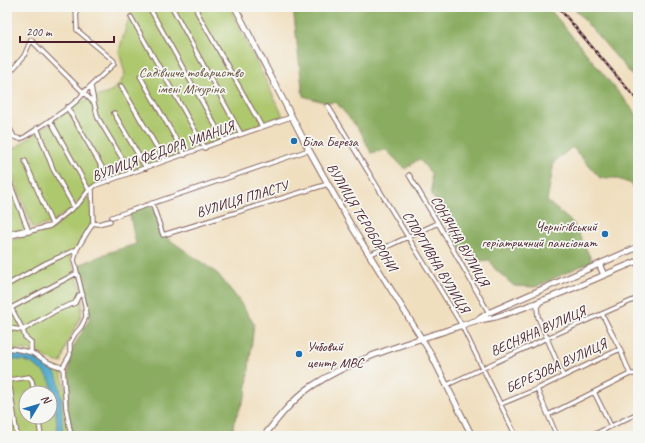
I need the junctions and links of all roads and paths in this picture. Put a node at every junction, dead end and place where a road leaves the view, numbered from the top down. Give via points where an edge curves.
1 (76, 7) edge
2 (149, 7) edge
3 (172, 7) edge
4 (196, 7) edge
5 (235, 8) edge
6 (131, 17) dead end
7 (7, 76) edge
8 (140, 76) dead end
9 (91, 86) junction
10 (121, 86) dead end
11 (83, 92) junction
12 (94, 103) junction
13 (328, 106) dead end
14 (67, 107) junction
15 (114, 113) dead end
16 (292, 117) junction
17 (50, 120) junction
18 (7, 123) edge
19 (262, 127) junction
20 (37, 128) junction
21 (241, 134) junction
22 (224, 141) junction
23 (205, 148) junction
24 (309, 150) junction
25 (185, 154) junction
26 (25, 161) dead end
27 (165, 162) junction
28 (146, 168) junction
29 (131, 173) junction
30 (409, 175) dead end
31 (7, 176) edge
32 (110, 181) junction
33 (328, 184) junction
34 (90, 189) junction
35 (152, 203) junction
36 (74, 207) junction
37 (438, 223) junction
38 (52, 224) junction
39 (93, 224) junction
40 (29, 230) junction
41 (7, 234) edge
42 (7, 237) edge
43 (408, 237) junction
44 (638, 247) edge
45 (77, 249) junction
46 (369, 255) junction
47 (638, 261) edge
48 (599, 264) junction
49 (77, 273) junction
50 (604, 275) junction
51 (7, 285) edge
52 (82, 295) junction
53 (638, 298) edge
54 (7, 300) edge
55 (542, 300) junction
56 (11, 308) junction
57 (602, 314) junction
58 (490, 315) junction
59 (462, 326) junction
60 (7, 328) edge
61 (23, 330) junction
62 (547, 338) junction
63 (421, 339) junction
64 (7, 348) edge
65 (620, 349) junction
66 (31, 353) junction
67 (63, 367) junction
68 (483, 368) junction
69 (638, 372) edge
70 (630, 374) junction
71 (563, 376) junction
72 (8, 380) edge
73 (33, 385) edge
74 (447, 385) junction
75 (537, 389) junction
76 (594, 392) junction
77 (500, 404) junction
78 (638, 413) edge
79 (548, 415) junction
80 (39, 425) edge
81 (611, 426) junction
82 (17, 436) edge
83 (41, 436) edge
84 (71, 436) edge
85 (264, 436) edge
86 (472, 436) edge
87 (516, 436) edge
88 (557, 436) edge
89 (591, 436) edge

1 - 9 street via 77,30 114,61 114,64
2 - 22 street
3 - 21 street
4 - 19 street
5 - 16 main road, ВУЛИЦЯ ТЕРОБОРОНИ
6 - 23 street
7 - 11 street via 24,56 31,40
8 - 25 street
9 - 11 street
9 - 12 street
10 - 27 street
11 - 12 street
11 - 14 street
12 - 29 street via 98,118
13 - 43 street, СПОРТИВНА ВУЛИЦЯ
14 - 17 street
14 - 32 street
15 - 28 street
16 - 19 street, ВУЛИЦЯ ФЕДОРА УМАНЦЯ
16 - 24 main road, ВУЛИЦЯ ТЕРОБОРОНИ
17 - 20 street
17 - 34 street
18 - 20 street via 14,137 20,139
19 - 21 street, ВУЛИЦЯ ФЕДОРА УМАНЦЯ
20 - 36 street
21 - 22 street, ВУЛИЦЯ ФЕДОРА УМАНЦЯ
22 - 23 street, ВУЛИЦЯ ФЕДОРА УМАНЦЯ
23 - 25 street, ВУЛИЦЯ ФЕДОРА УМАНЦЯ
24 - 33 main road, ВУЛИЦЯ ТЕРОБОРОНИ
24 - 35 street
25 - 27 street, ВУЛИЦЯ ФЕДОРА УМАНЦЯ
26 - 38 street
27 - 28 street, ВУЛИЦЯ ФЕДОРА УМАНЦЯ
28 - 29 street, ВУЛИЦЯ ФЕДОРА УМАНЦЯ
29 - 32 street, ВУЛИЦЯ ФЕДОРА УМАНЦЯ
30 - 37 street, СОНЯЧНА ВУЛИЦЯ
31 - 40 street
32 - 34 street, ВУЛИЦЯ ФЕДОРА УМАНЦЯ
33 - 35 street, ВУЛИЦЯ ПЛАСТУ via 163,235
33 - 46 main road, ВУЛИЦЯ ТЕРОБОРОНИ
34 - 36 street, ВУЛИЦЯ ФЕДОРА УМАНЦЯ
34 - 39 street
35 - 39 street
36 - 38 street, ВУЛИЦЯ ФЕДОРА УМАНЦЯ
37 - 43 street
37 - 58 street, СОНЯЧНА ВУЛИЦЯ
38 - 40 street, ВУЛИЦЯ ФЕДОРА УМАНЦЯ
39 - 45 street
40 - 41 street
40 - 42 street, ВУЛИЦЯ ФЕДОРА УМАНЦЯ
43 - 46 street
43 - 59 street, СПОРТИВНА ВУЛИЦЯ
44 - 48 main road
45 - 49 street via 74,260
45 - 51 street
46 - 63 main road, ВУЛИЦЯ ТЕРОБОРОНИ
47 - 50 main road
48 - 50 main road
48 - 58 main road
49 - 52 street
49 - 56 street
50 - 55 main road
52 - 61 street via 79,295 75,303 57,310
52 - 67 street via 86,317 70,343 70,355
53 - 57 street, ВЕСНЯНА ВУЛИЦЯ
54 - 56 street
55 - 58 main road
55 - 62 street via 537,307 538,317
56 - 61 street
57 - 62 street, ВЕСНЯНА ВУЛИЦЯ
57 - 65 street
58 - 59 main road
59 - 63 main road
59 - 68 street, СПОРТИВНА ВУЛИЦЯ
60 - 61 street
61 - 66 street via 30,342
62 - 68 street, ВЕСНЯНА ВУЛИЦЯ
62 - 71 street
63 - 74 main road, ВУЛИЦЯ ТЕРОБОРОНИ
63 - 85 main road via 366,359 311,386 275,421
64 - 66 street
65 - 70 street
65 - 71 street, БЕРЕЗОВА ВУЛИЦЯ
66 - 67 street via 51,365
67 - 84 street
68 - 74 street, ВЕСНЯНА ВУЛИЦЯ
68 - 77 street, СПОРТИВНА ВУЛИЦЯ
69 - 70 street
70 - 76 street
71 - 75 street, БЕРЕЗОВА ВУЛИЦЯ
72 - 73 street via 30,377
72 - 82 street
74 - 86 main road, ВУЛИЦЯ ТЕРОБОРОНИ
75 - 77 street, БЕРЕЗОВА ВУЛИЦЯ
75 - 79 street
76 - 79 street
76 - 81 street
77 - 87 street, СПОРТИВНА ВУЛИЦЯ
78 - 81 street
79 - 88 street
80 - 83 street
81 - 89 street

